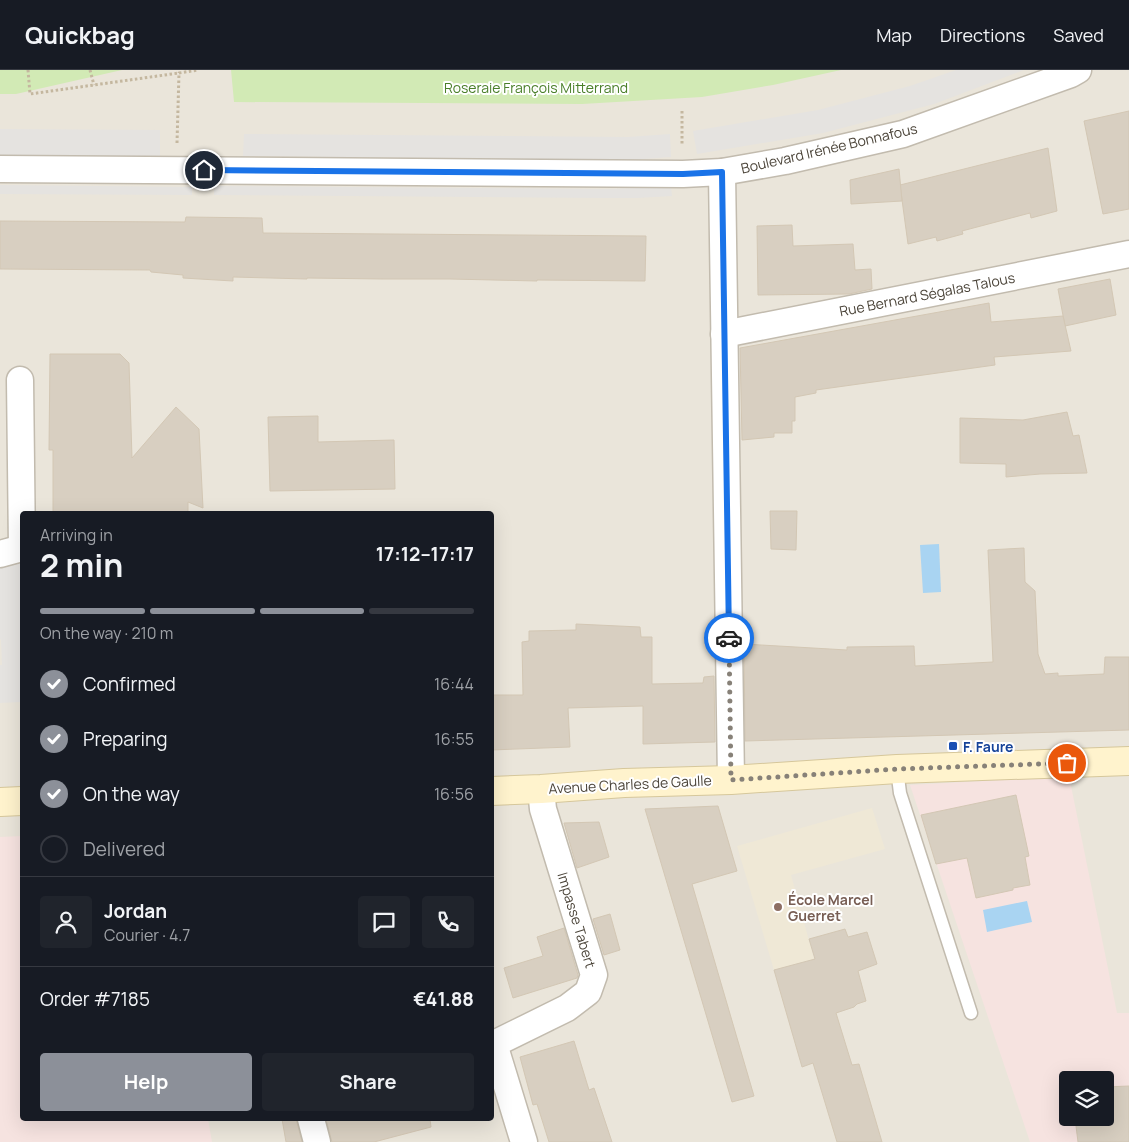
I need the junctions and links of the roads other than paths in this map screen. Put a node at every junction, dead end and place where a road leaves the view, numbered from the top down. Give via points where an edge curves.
1 (1078, 70) edge
2 (0, 168) edge
3 (722, 172) junction
4 (1129, 254) edge
5 (724, 334) junction
6 (20, 380) dead end
7 (15, 550) edge
8 (1129, 761) edge
9 (897, 769) junction
10 (731, 780) junction
11 (542, 789) junction
12 (494, 791) edge
13 (0, 802) edge
14 (20, 802) edge
15 (971, 1012) dead end
16 (312, 1121) edge
17 (317, 1142) edge
18 (524, 1142) edge

1 - 3 street, Boulevard Irénée Bonnafous via 903,134
2 - 3 street, Boulevard Irénée Bonnafous
3 - 5 street
4 - 5 street, Rue Bernard Ségalas Talous
5 - 10 street
6 - 7 street
8 - 9 street, Avenue Charles de Gaulle
9 - 10 street, Avenue Charles de Gaulle
9 - 15 lane via 900,793
10 - 11 street, Avenue Charles de Gaulle
11 - 12 street, Avenue Charles de Gaulle
11 - 18 street, Impasse Tabert via 543,809 594,975 588,992 566,1008 494,1044
13 - 14 street
16 - 17 street

